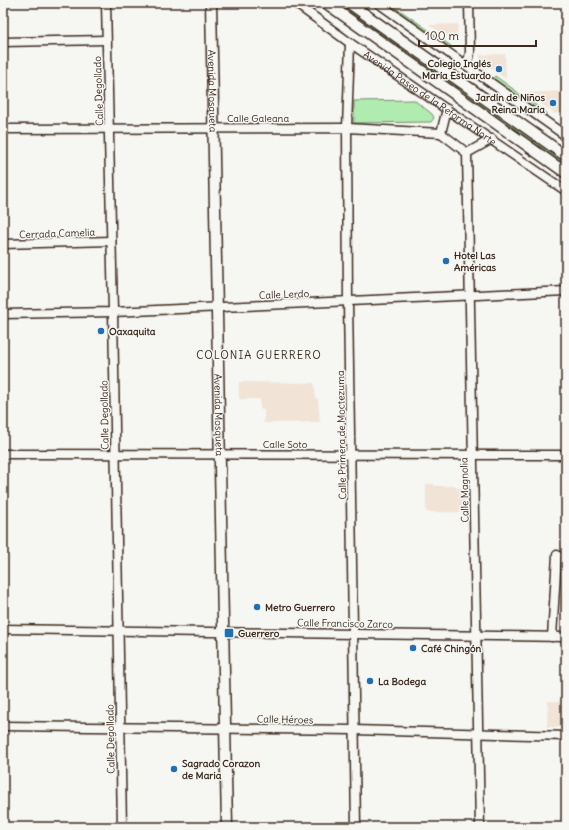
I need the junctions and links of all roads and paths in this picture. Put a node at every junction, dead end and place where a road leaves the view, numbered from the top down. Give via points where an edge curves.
1 (106, 3) edge
2 (210, 3) edge
3 (295, 3) edge
4 (326, 3) edge
5 (349, 3) edge
6 (378, 3) edge
7 (469, 3) edge
8 (386, 6) edge
9 (106, 40) junction
10 (3, 42) edge
11 (350, 43) junction
12 (465, 65) junction
13 (447, 109) junction
14 (213, 128) junction
15 (348, 128) junction
16 (3, 129) edge
17 (109, 129) junction
18 (441, 133) junction
19 (566, 135) edge
20 (492, 139) junction
21 (467, 153) junction
22 (566, 156) edge
23 (566, 173) edge
24 (566, 191) edge
25 (111, 241) junction
26 (3, 244) edge
27 (566, 291) edge
28 (471, 295) junction
29 (348, 302) junction
30 (217, 307) junction
31 (113, 312) junction
32 (3, 314) edge
33 (3, 454) edge
34 (115, 454) junction
35 (220, 454) junction
36 (352, 454) junction
37 (566, 454) edge
38 (474, 455) junction
39 (557, 555) dead end
40 (3, 628) edge
41 (118, 630) junction
42 (224, 631) junction
43 (353, 633) junction
44 (477, 635) junction
45 (552, 637) junction
46 (566, 637) edge
47 (3, 726) edge
48 (120, 728) junction
49 (224, 728) junction
50 (354, 730) junction
51 (478, 734) junction
52 (566, 736) edge
53 (122, 827) edge
54 (226, 827) edge
55 (356, 827) edge
56 (480, 827) edge

1 - 9 street, Calle Degollado
2 - 14 main road, Avenida Mosqueta
3 - 11 street, Avenida Paseo de la Reforma Norte
4 - 23 main road, Avenida Paseo de la Reforma Norte
5 - 22 main road
6 - 8 street
7 - 12 street via 470,58
8 - 12 street
9 - 10 street
9 - 17 street, Calle Degollado
11 - 13 street, Avenida Paseo de la Reforma Norte
11 - 15 street, Calle Primera de Moctezuma
12 - 19 street
13 - 18 street
13 - 20 street, Avenida Paseo de la Reforma Norte
14 - 15 street, Calle Galeana
14 - 17 street, Calle Galeana
14 - 30 main road, Avenida Mosqueta
15 - 18 street, Calle Galeana
15 - 29 street, Calle Primera de Moctezuma
16 - 17 street, Calle Galeana
17 - 25 street, Calle Degollado
18 - 21 street
20 - 21 street
20 - 24 street, Avenida Paseo de la Reforma Norte
21 - 28 street, Calle Magnolia
25 - 26 street, Cerrada Camelia
25 - 31 street, Calle Degollado
27 - 28 street, Calle Lerdo
28 - 29 street, Calle Lerdo
28 - 38 street, Calle Magnolia
29 - 30 street, Calle Lerdo
29 - 36 street, Calle Primera de Moctezuma
30 - 31 street, Calle Lerdo
30 - 35 main road, Avenida Mosqueta
31 - 32 street, Calle Lerdo
31 - 34 street, Calle Degollado
33 - 34 street, Calle Soto
34 - 35 street, Calle Soto
34 - 41 street, Calle Degollado
35 - 36 street, Calle Soto
35 - 42 main road, Avenida Mosqueta
36 - 38 street, Calle Soto
36 - 43 street, Calle Primera de Moctezuma
37 - 38 street, Calle Soto
38 - 44 street, Calle Magnolia
39 - 45 street
40 - 41 street, Calle Francisco Zarco
41 - 42 street, Calle Francisco Zarco
41 - 48 street, Calle Degollado
42 - 43 street, Calle Francisco Zarco
42 - 49 main road, Avenida Mosqueta
43 - 44 street, Calle Francisco Zarco
43 - 50 street, Calle Primera de Moctezuma
44 - 45 street, Calle Francisco Zarco
44 - 51 street, Calle Magnolia
45 - 46 street, Calle Francisco Zarco
47 - 48 street, Calle Héroes
48 - 49 street, Calle Héroes
48 - 53 street, Calle Degollado
49 - 50 street, Calle Héroes
49 - 54 main road, Avenida Mosqueta
50 - 51 street, Calle Héroes
50 - 55 street, Calle Primera de Moctezuma
51 - 52 street, Calle Héroes
51 - 56 street, Calle Magnolia

